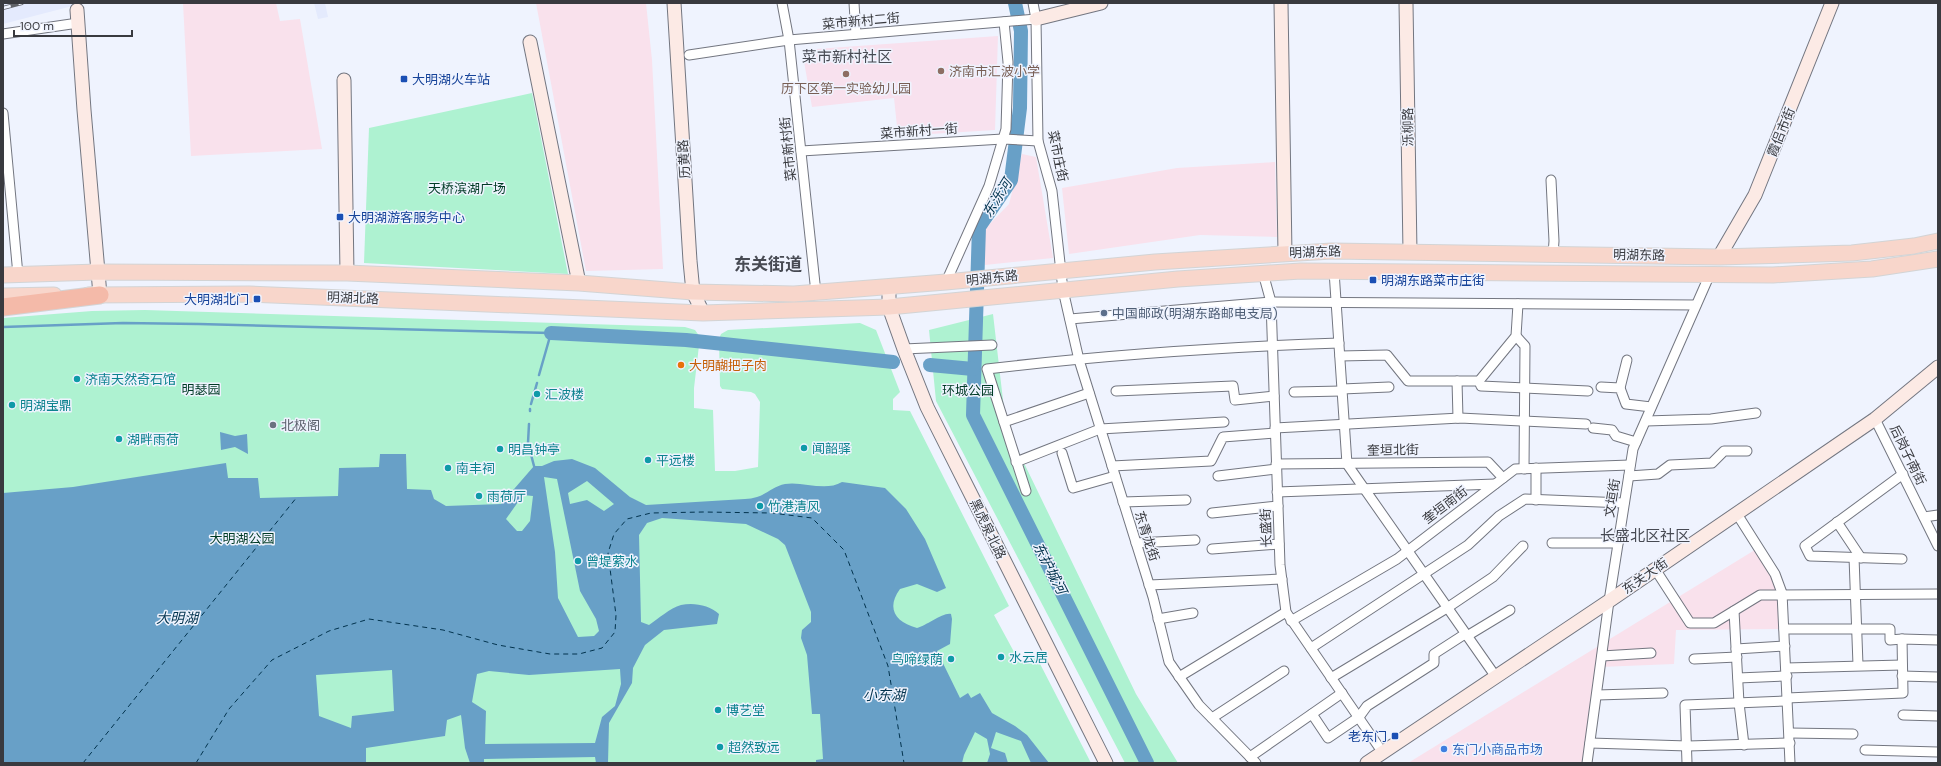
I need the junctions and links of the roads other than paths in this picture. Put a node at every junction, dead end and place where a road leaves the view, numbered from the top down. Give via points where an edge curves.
1 (674, 3) edge
2 (782, 3) edge
3 (854, 3) edge
4 (1033, 3) edge
5 (1101, 3) edge
6 (1281, 3) edge
7 (1406, 3) edge
8 (1832, 3) edge
9 (78, 17) joint
10 (1036, 19) junction
11 (1008, 22) junction
12 (3, 34) edge
13 (856, 34) junction
14 (789, 40) junction
15 (530, 42) dead end
16 (688, 55) dead end
17 (344, 80) dead end
18 (3, 114) edge
19 (1005, 139) junction
20 (1034, 141) junction
21 (801, 151) junction
22 (1551, 180) dead end
23 (1938, 241) edge
24 (1410, 252) junction
25 (1285, 254) junction
26 (1553, 254) junction
27 (1720, 256) junction
28 (1938, 259) edge
29 (1061, 271) junction
30 (1334, 271) junction
31 (98, 272) junction
32 (347, 273) junction
33 (1263, 273) junction
34 (1710, 274) junction
35 (10, 275) edge
36 (947, 282) junction
37 (580, 283) junction
38 (889, 287) junction
39 (1063, 290) junction
40 (693, 292) junction
41 (816, 293) junction
42 (100, 295) junction
43 (3, 296) edge
44 (1270, 302) junction
45 (1336, 302) junction
46 (1518, 304) junction
47 (1696, 305) junction
48 (3, 307) edge
49 (889, 307) junction
50 (703, 313) junction
51 (1070, 319) junction
52 (1516, 336) junction
53 (1339, 343) junction
54 (992, 345) dead end
55 (1272, 345) junction
56 (904, 349) junction
57 (1340, 356) junction
58 (1078, 358) junction
59 (1627, 360) dead end
60 (1938, 367) edge
61 (1457, 381) junction
62 (1479, 381) junction
63 (1389, 387) dead end
64 (1602, 387) dead end
65 (1525, 388) junction
66 (1620, 388) junction
67 (1342, 390) junction
68 (1588, 391) dead end
69 (1116, 392) dead end
70 (1294, 392) dead end
71 (1089, 393) junction
72 (1274, 396) junction
73 (1651, 407) junction
74 (1756, 413) dead end
75 (1458, 418) junction
76 (1875, 419) junction
77 (1646, 420) junction
78 (1524, 421) junction
79 (1004, 422) junction
80 (1224, 422) dead end
81 (1344, 424) junction
82 (1100, 429) junction
83 (1275, 430) junction
84 (1636, 442) junction
85 (1747, 451) dead end
86 (1062, 453) dead end
87 (1016, 462) junction
88 (1347, 464) junction
89 (1630, 465) junction
90 (1112, 466) junction
91 (1276, 466) junction
92 (1536, 468) junction
93 (1524, 469) junction
94 (1903, 474) junction
95 (1115, 476) junction
96 (1218, 476) dead end
97 (1629, 476) junction
98 (1503, 478) junction
99 (1495, 484) junction
100 (1365, 489) junction
101 (1026, 491) dead end
102 (1277, 492) junction
103 (1186, 500) dead end
104 (1536, 500) junction
105 (1123, 502) junction
106 (1624, 503) junction
107 (1278, 506) junction
108 (1212, 513) dead end
109 (1737, 514) junction
110 (1938, 515) edge
111 (1924, 517) junction
112 (1837, 522) junction
113 (1195, 540) dead end
114 (1136, 543) junction
115 (1552, 543) dead end
116 (1618, 543) junction
117 (1279, 544) junction
118 (1523, 546) dead end
119 (1938, 546) edge
120 (1212, 549) dead end
121 (1407, 550) junction
122 (1858, 558) junction
123 (1902, 559) dead end
124 (1655, 569) junction
125 (1424, 574) junction
126 (1282, 579) junction
127 (1149, 585) junction
128 (1938, 594) edge
129 (1782, 596) junction
130 (1609, 601) junction
131 (1447, 608) junction
132 (1510, 610) dead end
133 (1734, 611) junction
134 (1286, 612) junction
135 (1193, 613) dead end
136 (1158, 619) junction
137 (1291, 621) junction
138 (1856, 628) junction
139 (1784, 629) junction
140 (1466, 635) junction
141 (1902, 639) junction
142 (1938, 640) edge
143 (1785, 646) junction
144 (1311, 648) junction
145 (1651, 653) dead end
146 (1736, 653) junction
147 (1602, 656) junction
148 (1694, 659) dead end
149 (1858, 665) junction
150 (1902, 665) junction
151 (1284, 671) dead end
152 (1786, 672) junction
153 (1902, 676) junction
154 (1179, 677) junction
155 (1496, 677) junction
156 (1938, 677) edge
157 (1332, 678) junction
158 (1738, 678) junction
159 (1342, 693) junction
160 (1663, 693) dead end
161 (1596, 695) junction
162 (1787, 699) junction
163 (1739, 703) junction
164 (1312, 714) junction
165 (1903, 715) dead end
166 (1938, 716) edge
167 (1359, 717) junction
168 (1212, 718) junction
169 (1790, 733) junction
170 (1853, 734) dead end
171 (1590, 743) junction
172 (1790, 743) junction
173 (1744, 744) junction
174 (1688, 746) junction
175 (1865, 750) dead end
176 (1938, 752) edge
177 (1383, 753) junction
178 (1253, 760) edge
179 (1106, 763) edge
180 (1367, 763) edge
181 (1587, 763) edge
182 (1687, 763) edge
183 (1790, 763) edge

1 - 40 street, 历黄路
2 - 14 street, 菜市新村街
3 - 13 street
4 - 10 street, 菜市庄街
5 - 10 street
6 - 25 street
7 - 24 street, 泺柳路
8 - 27 street, 霞侣市街 via 1755,195
9 - 12 street
9 - 31 street
10 - 11 street, 菜市新村二街
10 - 20 street, 菜市庄街
11 - 13 street, 菜市新村二街
11 - 19 street
13 - 14 street, 菜市新村二街
14 - 16 street, 菜市新村二街
14 - 21 street, 菜市新村街
15 - 37 street
17 - 32 street
18 - 35 street
19 - 20 street, 菜市新村一街
19 - 21 street, 菜市新村一街
19 - 36 street via 989,186
20 - 29 street, 菜市庄街 via 1052,192
21 - 41 street, 菜市新村街
22 - 26 street
23 - 27 main road, 明湖东路 via 1852,253
24 - 25 main road, 明湖东路 via 1332,251
24 - 26 main road, 明湖东路
25 - 29 main road, 明湖东路
26 - 27 main road, 明湖东路
28 - 34 main road, 明湖东路 via 1872,269 1773,275
29 - 36 main road, 明湖东路
29 - 39 street, 菜市庄街
30 - 33 main road, 明湖东路
30 - 34 main road, 明湖东路
30 - 45 street
31 - 32 main road, 明湖北路
31 - 35 main road, 明湖北路
31 - 42 street
32 - 37 main road, 明湖北路
33 - 39 main road, 明湖东路 via 1178,278
33 - 44 street, 长盛街
34 - 47 street, 文垣街
36 - 38 main road, 明湖东路
37 - 40 main road, 明湖北路
38 - 41 main road, 明湖东路
38 - 49 street, 黑虎泉北路
39 - 49 main road, 明湖东路
39 - 51 street, 东青龙街
40 - 41 main road, 明湖东路
40 - 50 street, 历黄路
42 - 43 main road, 明湖北路
42 - 48 highway
42 - 50 main road, 明湖北路 via 249,294
44 - 45 street
44 - 51 street
44 - 55 street, 长盛街
45 - 46 street
45 - 53 street
46 - 47 street
46 - 52 street
47 - 73 street, 文垣街
49 - 50 main road, 明湖东路
49 - 56 street, 黑虎泉北路
51 - 58 street, 东青龙街
52 - 62 street
52 - 65 street via 1525,346
53 - 55 street
53 - 57 street
54 - 56 street
55 - 58 street
55 - 72 street, 长盛街
56 - 179 street, 黑虎泉北路 via 927,407
57 - 61 street via 1387,355 1408,381
57 - 67 street
58 - 71 street, 东青龙街
58 - 79 street via 987,369
59 - 66 street
60 - 76 street, 东关大街
61 - 62 street
61 - 75 street
62 - 65 street via 1481,386
63 - 67 street
64 - 66 street
65 - 68 street
65 - 78 street
66 - 73 street via 1626,404
67 - 70 street
67 - 81 street
69 - 72 street via 1233,386 1235,400
71 - 79 street
71 - 82 street, 东青龙街
72 - 83 street, 长盛街
73 - 77 street, 文垣街
74 - 77 street via 1711,419
75 - 78 street
75 - 81 street
76 - 94 street, 后岗子南街
76 - 109 street, 东关大街
77 - 84 street, 文垣街
78 - 84 street via 1612,430 1616,436
78 - 93 street
79 - 87 street
80 - 82 street
81 - 83 street
81 - 88 street
82 - 87 street
82 - 90 street, 东青龙街
83 - 90 street via 1223,437 1211,461
83 - 91 street, 长盛街
84 - 89 street, 文垣街
85 - 97 street via 1724,451 1712,463 1670,465 1658,474
86 - 95 street via 1073,488
87 - 101 street
88 - 91 street, 奎垣北街
88 - 98 street, 奎垣北街 via 1488,462
88 - 100 street
89 - 92 street, 奎垣南街
89 - 97 street, 文垣街
90 - 95 street, 东青龙街
91 - 96 street, 奎垣北街
91 - 102 street, 长盛街
92 - 93 street, 奎垣南街
92 - 104 street
93 - 98 street, 奎垣南街 via 1515,469
94 - 111 street, 后岗子南街
94 - 112 street
95 - 105 street, 东青龙街
97 - 106 street, 文垣街
98 - 99 street, 奎垣南街
99 - 100 street
99 - 121 street, 奎垣南街
100 - 102 street
100 - 121 street
102 - 107 street, 长盛街
103 - 105 street
104 - 106 street
104 - 125 street via 1526,499 1499,516 1468,545
105 - 114 street, 东青龙街
106 - 116 street, 文垣街
107 - 108 street
107 - 117 street, 长盛街
109 - 124 street, 东关大街
109 - 129 street via 1775,574
110 - 111 street
111 - 119 street, 后岗子南街
112 - 122 street
112 - 122 street via 1805,546 1810,556
113 - 114 street
114 - 127 street, 东青龙街
115 - 116 street
116 - 130 street, 文垣街
117 - 120 street
117 - 126 street, 长盛街
118 - 131 street via 1493,577
121 - 125 street
121 - 137 street, 奎垣南街
122 - 123 street
122 - 138 street
124 - 130 street, 东关大街
124 - 133 street via 1690,623 1714,623
125 - 131 street
125 - 144 street
126 - 127 street
126 - 134 street, 长盛街
127 - 136 street, 东青龙街
128 - 129 street
129 - 133 street via 1760,594
129 - 139 street
130 - 147 street, 文垣街
130 - 155 street, 东关大街
131 - 140 street
131 - 157 street
132 - 140 street
133 - 146 street
134 - 137 street, 长盛街
134 - 154 street
135 - 136 street
136 - 154 street, 东青龙街 via 1169,662
137 - 144 street, 长盛街
138 - 139 street
138 - 141 street via 1890,629 1890,640
138 - 149 street
139 - 143 street
140 - 155 street
140 - 167 street via 1434,654 1434,663 1367,706
141 - 142 street
141 - 150 street
143 - 146 street
143 - 152 street
144 - 157 street, 长盛街
145 - 147 street
146 - 148 street
146 - 158 street
147 - 161 street, 文垣街
149 - 150 street
149 - 152 street
150 - 153 street
151 - 168 street
152 - 158 street
152 - 162 street
153 - 156 street
153 - 162 street via 1903,693
154 - 168 street, 东青龙街 via 1198,705
155 - 177 street, 东关大街
157 - 159 street, 长盛街
158 - 163 street
159 - 164 street
159 - 167 street, 长盛街
160 - 161 street
161 - 171 street, 文垣街
162 - 163 street
162 - 169 street
163 - 173 street
163 - 174 street via 1685,705
164 - 167 street via 1328,738
164 - 178 street
165 - 166 street
167 - 177 street, 长盛街
168 - 178 street, 东青龙街
169 - 170 street
169 - 172 street
171 - 174 street
171 - 181 street, 文垣街
172 - 173 street
172 - 183 street
173 - 174 street
174 - 182 street
175 - 176 street
177 - 180 street, 东关大街

